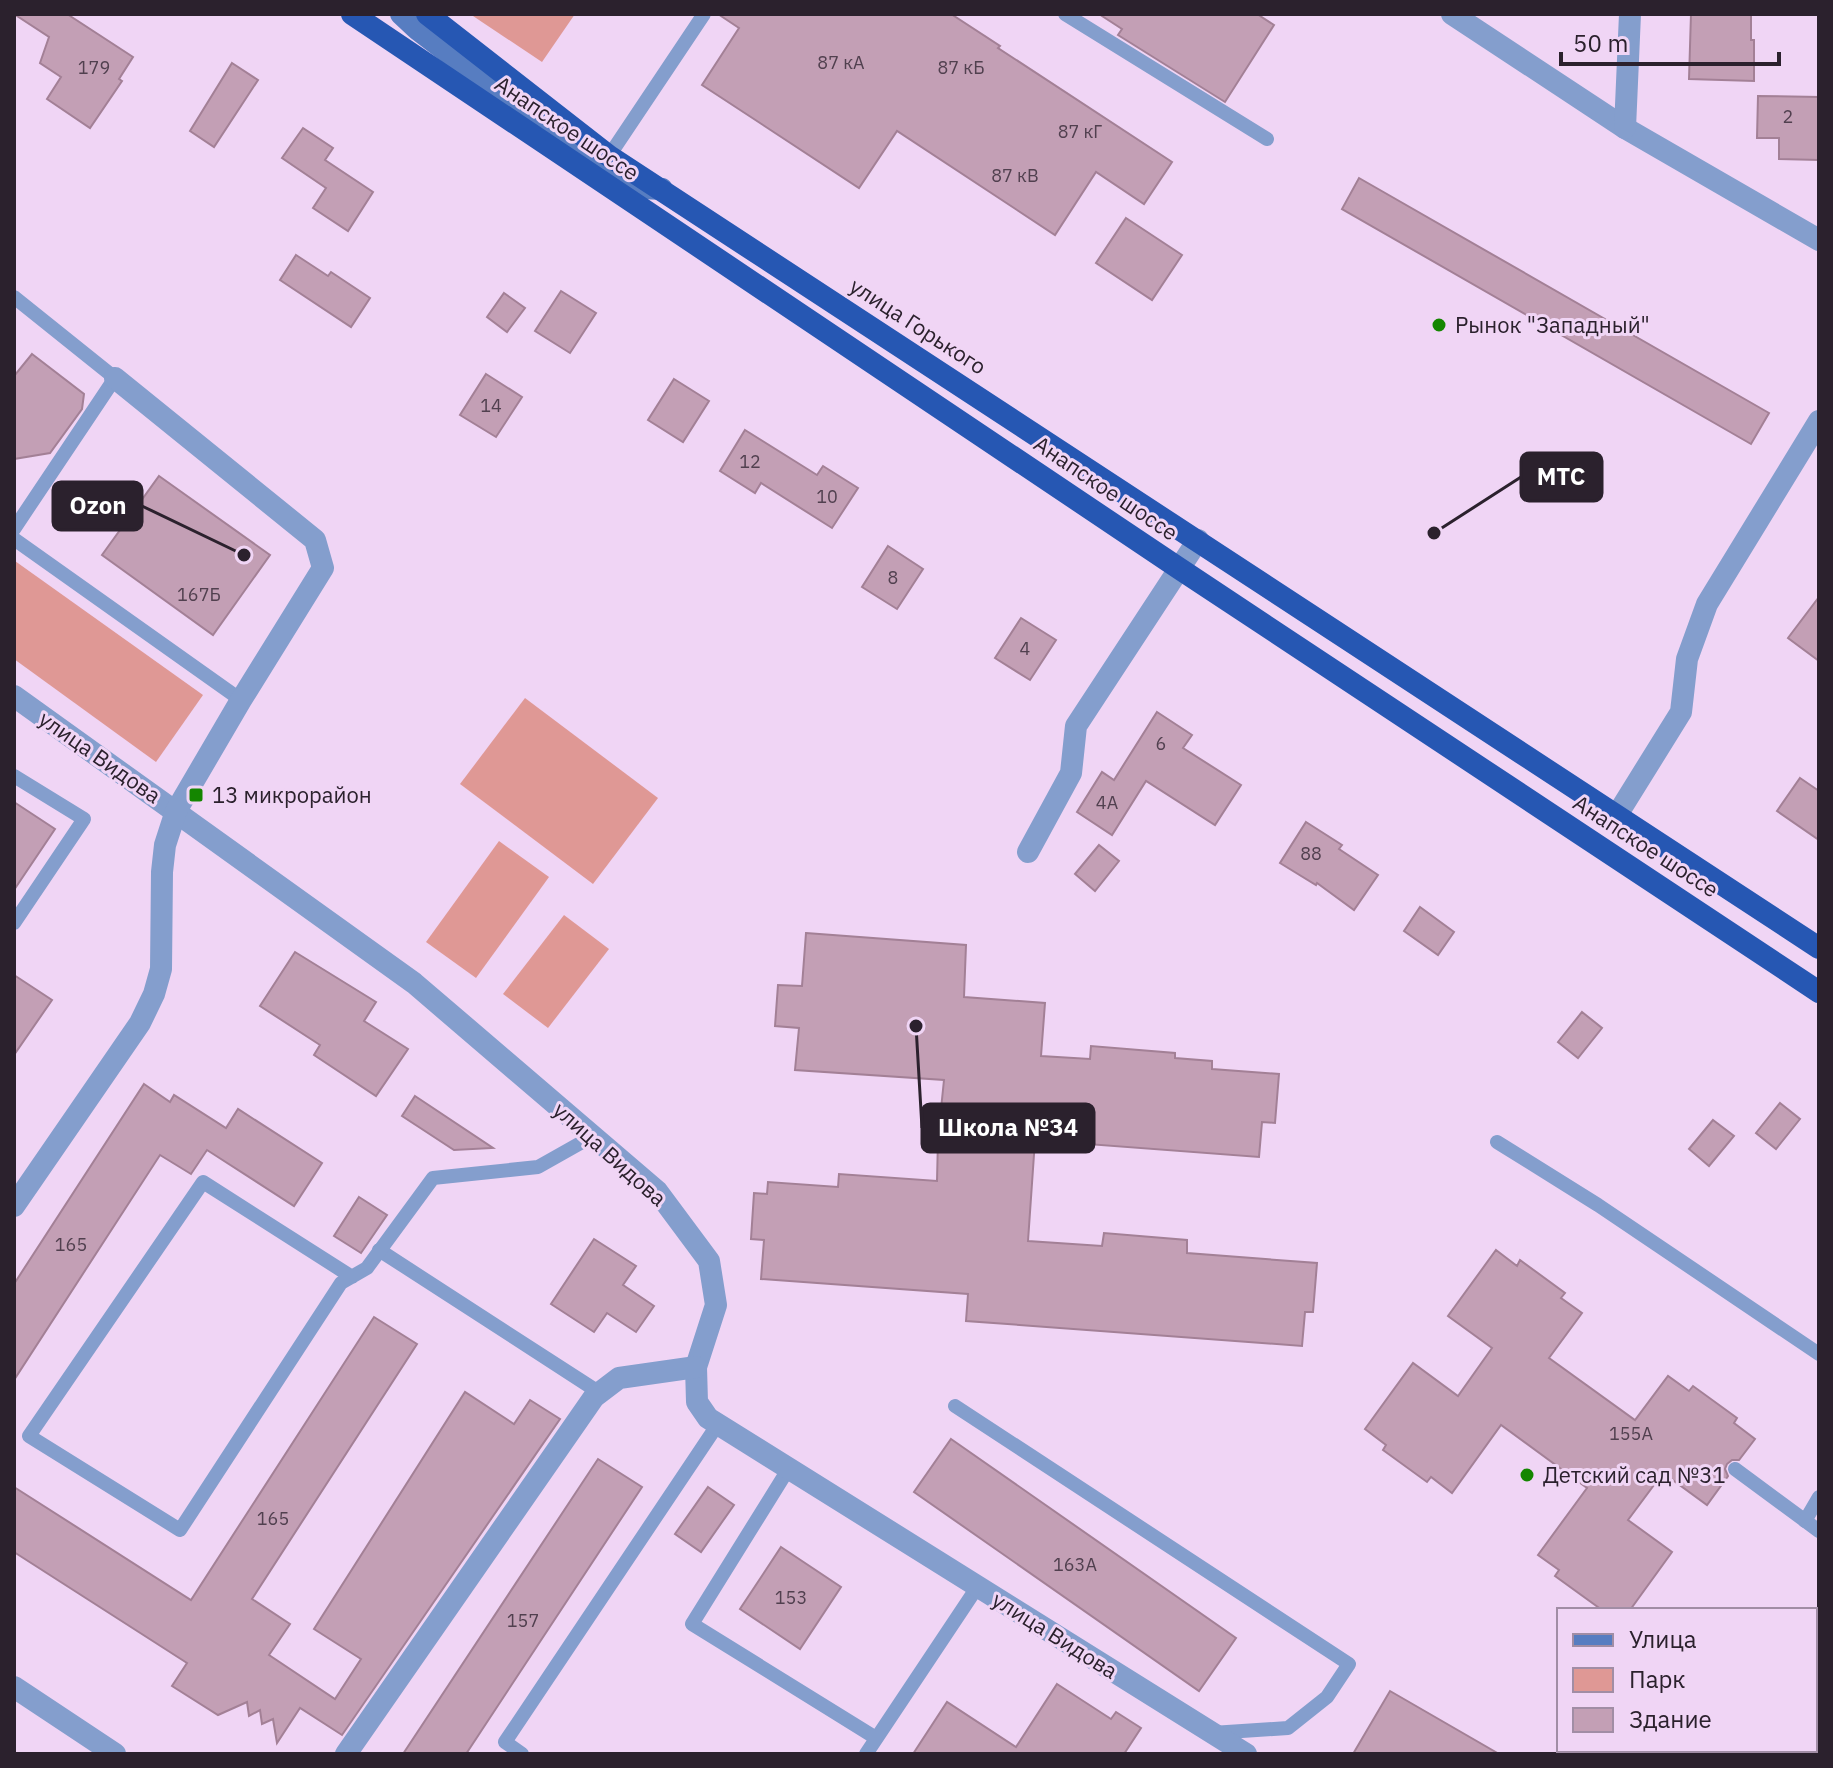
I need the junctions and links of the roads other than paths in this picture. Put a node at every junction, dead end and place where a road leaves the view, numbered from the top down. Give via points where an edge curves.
1 (401, 14) edge
2 (427, 14) edge
3 (704, 14) edge
4 (1065, 14) edge
5 (1452, 14) edge
6 (1630, 14) edge
7 (356, 17) edge
8 (1625, 128) junction
9 (1267, 139) dead end
10 (609, 156) junction
11 (662, 189) junction
12 (1819, 240) edge
13 (14, 297) edge
14 (115, 378) junction
15 (1819, 421) edge
16 (14, 529) edge
17 (14, 539) edge
18 (1198, 540) junction
19 (1180, 569) junction
20 (14, 696) edge
21 (241, 700) junction
22 (14, 776) edge
23 (176, 811) junction
24 (1617, 815) junction
25 (1028, 852) dead end
26 (14, 923) edge
27 (1819, 948) edge
28 (1819, 992) edge
29 (593, 1136) junction
30 (1497, 1142) dead end
31 (14, 1206) edge
32 (379, 1250) junction
33 (352, 1277) junction
34 (1819, 1354) edge
35 (696, 1367) junction
36 (600, 1393) junction
37 (955, 1406) dead end
38 (718, 1424) junction
39 (789, 1468) junction
40 (1735, 1469) dead end
41 (1819, 1497) edge
42 (1805, 1521) junction
43 (1819, 1531) edge
44 (978, 1586) junction
45 (14, 1687) edge
46 (1212, 1733) junction
47 (876, 1738) junction
48 (115, 1754) edge
49 (346, 1754) edge
50 (522, 1754) edge
51 (866, 1754) edge
52 (1246, 1754) edge

1 - 11 main road via 624,187
2 - 10 highway, улица Горького
3 - 10 lane
4 - 9 lane
5 - 8 street
6 - 8 street
7 - 19 highway, Анапское шоссе
8 - 12 street
10 - 11 highway, улица Горького
11 - 18 highway, улица Горького
13 - 14 lane
14 - 16 lane
14 - 21 street via 315,540 323,568
15 - 24 street via 1707,604 1687,659 1681,712
17 - 21 lane
18 - 19 street
18 - 24 highway, Анапское шоссе
19 - 25 street via 1076,726 1071,773
19 - 28 highway, Анапское шоссе
20 - 23 street, улица Видова
21 - 23 street
22 - 26 lane via 84,819
23 - 29 street, улица Видова via 414,983
23 - 31 street via 163,858 161,969 154,994 140,1023
24 - 27 highway, Анапское шоссе
29 - 32 lane via 538,1167 433,1178
29 - 35 street, улица Видова via 657,1191 709,1261 716,1305
30 - 34 lane
32 - 33 lane via 367,1268
32 - 36 lane
33 - 33 lane via 341,1283 180,1530 29,1436 203,1182
35 - 36 street via 619,1378
35 - 38 street, улица Видова via 697,1402
36 - 49 street
37 - 46 lane via 1349,1664 1327,1697 1288,1728
38 - 39 street, улица Видова
38 - 50 lane via 505,1742
39 - 44 street, улица Видова
39 - 47 lane via 692,1624
40 - 42 lane
41 - 42 lane
42 - 43 lane
44 - 46 street, улица Видова
44 - 47 lane
45 - 48 street
46 - 52 street, улица Видова
47 - 51 lane

